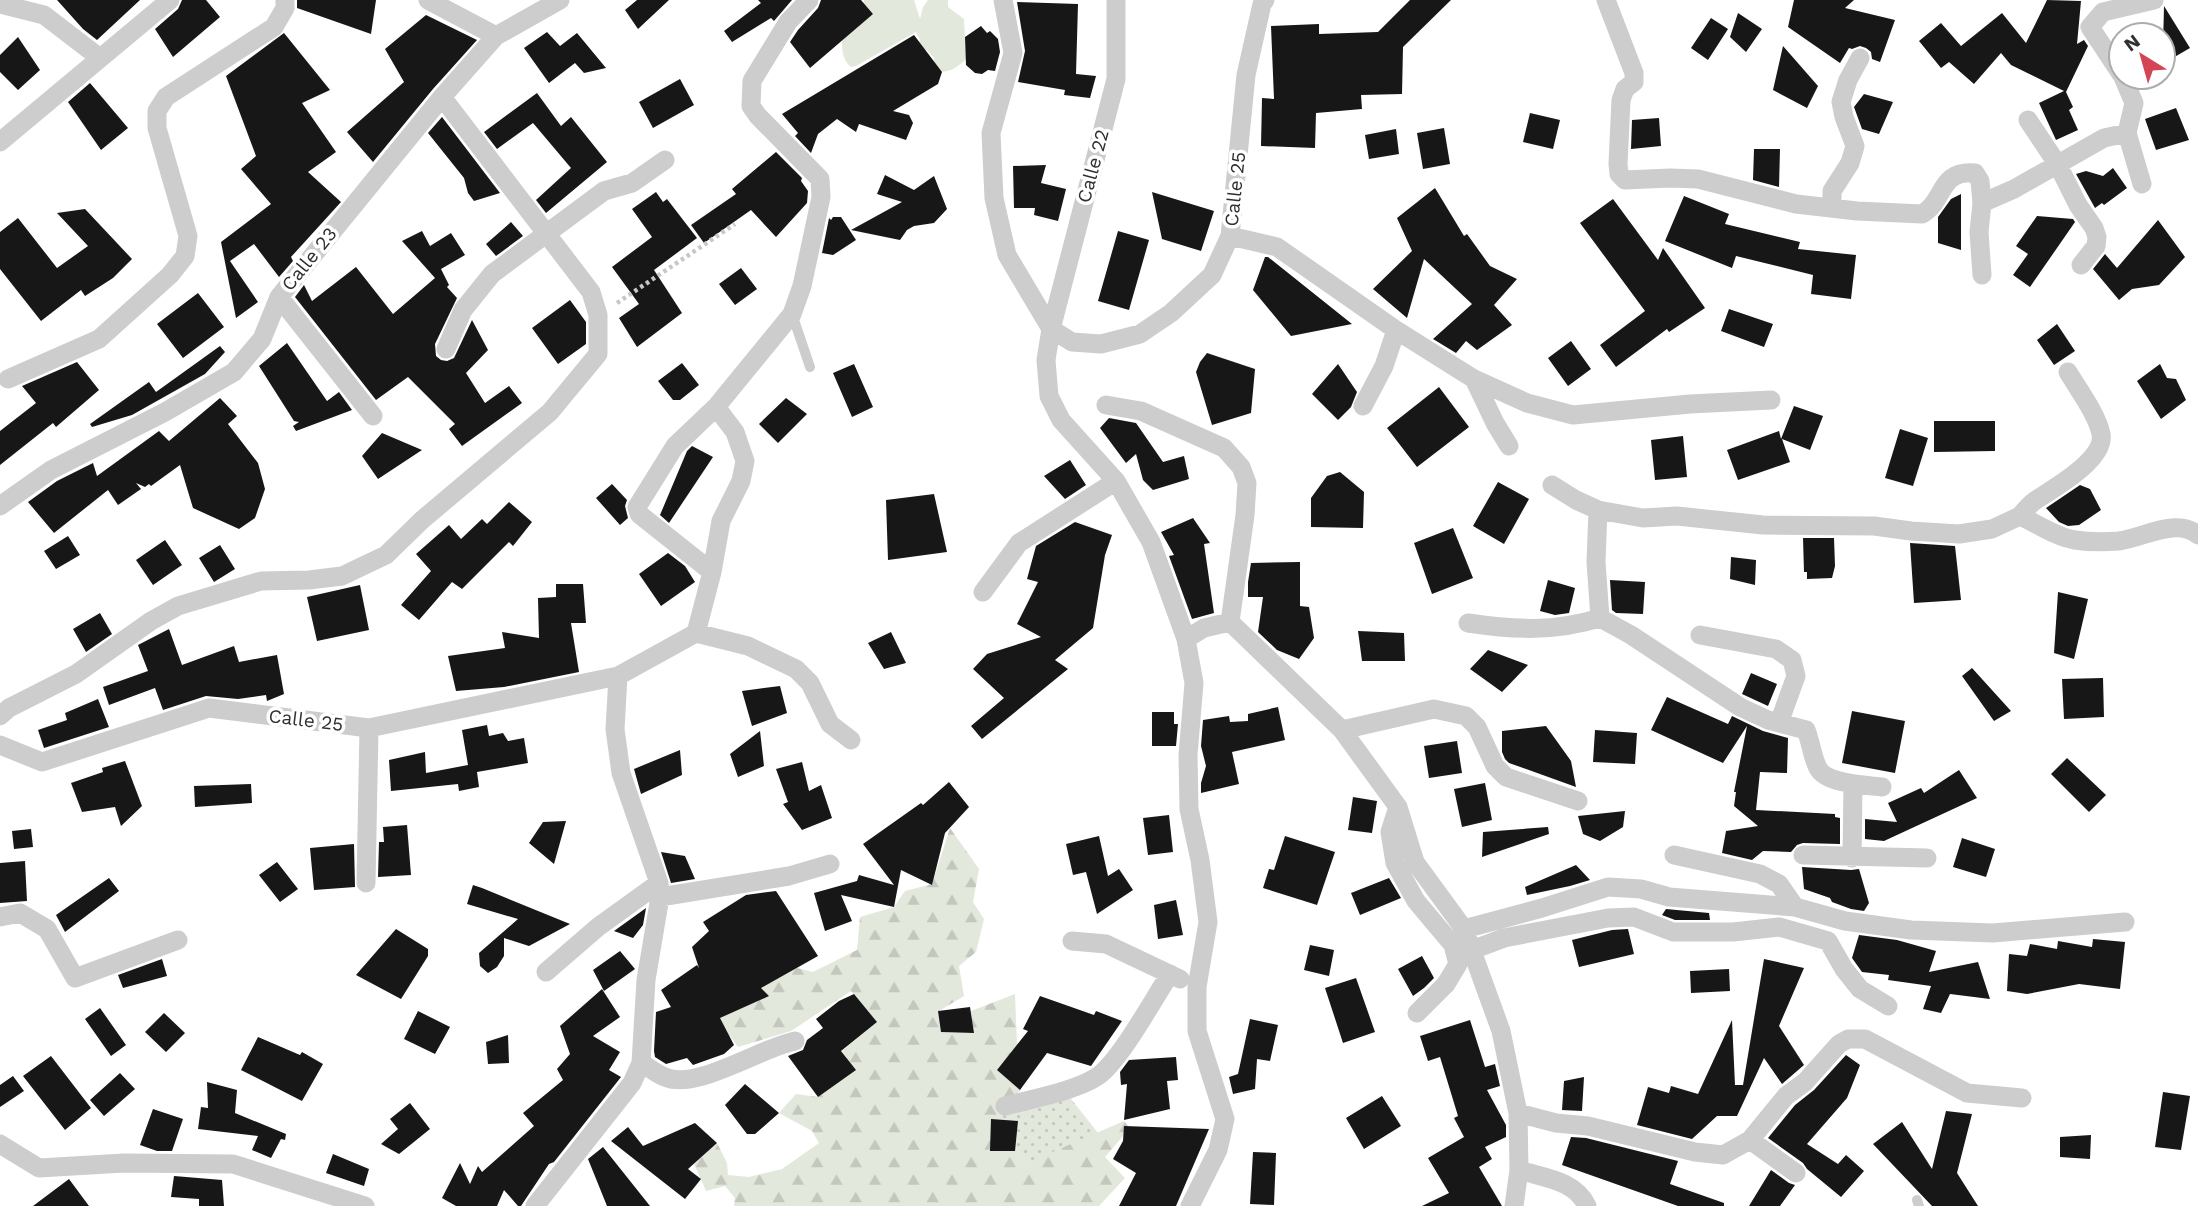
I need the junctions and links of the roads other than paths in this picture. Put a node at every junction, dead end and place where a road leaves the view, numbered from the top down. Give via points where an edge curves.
1 (170, 0) edge
2 (285, 0) edge
3 (428, 0) edge
4 (560, 0) edge
5 (809, 0) edge
6 (1003, 0) edge
7 (1116, 0) edge
8 (1265, 0) edge
9 (1606, 0) edge
10 (2154, 0) edge
11 (0, 4) edge
12 (496, 36) junction
13 (2107, 53) edge
14 (100, 58) junction
15 (1860, 58) dead end
16 (2129, 91) edge
17 (442, 97) junction
18 (2028, 120) dead end
19 (2127, 133) junction
20 (0, 142) edge
21 (666, 160) dead end
22 (2058, 165) junction
23 (2142, 184) dead end
24 (1982, 203) junction
25 (1832, 208) junction
26 (546, 233) junction
27 (1230, 236) junction
28 (2081, 265) dead end
29 (1982, 275) dead end
30 (279, 297) junction
31 (792, 314) junction
32 (1051, 329) junction
33 (1396, 330) junction
34 (446, 349) dead end
35 (810, 367) dead end
36 (2068, 372) dead end
37 (8, 379) dead end
38 (1474, 379) junction
39 (1771, 400) dead end
40 (1107, 405) dead end
41 (1363, 406) dead end
42 (716, 407) junction
43 (373, 416) dead end
44 (1509, 446) dead end
45 (1116, 481) junction
46 (1552, 485) dead end
47 (0, 506) edge
48 (1598, 510) junction
49 (2020, 516) junction
50 (2198, 535) edge
51 (712, 572) junction
52 (983, 592) dead end
53 (1600, 618) junction
54 (1230, 622) junction
55 (1468, 623) dead end
56 (696, 633) junction
57 (1700, 635) dead end
58 (1186, 639) junction
59 (618, 676) junction
60 (0, 716) edge
61 (1779, 723) junction
62 (369, 728) junction
63 (1342, 730) junction
64 (851, 740) dead end
65 (0, 744) edge
66 (1853, 784) junction
67 (1881, 787) dead end
68 (1578, 801) dead end
69 (1398, 807) junction
70 (1674, 855) dead end
71 (1803, 855) dead end
72 (1852, 858) junction
73 (1927, 858) dead end
74 (830, 863) dead end
75 (366, 883) dead end
76 (660, 890) junction
77 (1795, 907) junction
78 (0, 916) edge
79 (2125, 922) dead end
80 (1464, 929) junction
81 (178, 940) dead end
82 (1072, 941) dead end
83 (1472, 950) junction
84 (546, 972) dead end
85 (1170, 974) junction
86 (1197, 987) junction
87 (1888, 1006) dead end
88 (1417, 1013) dead end
89 (795, 1041) dead end
90 (641, 1063) junction
91 (2022, 1098) dead end
92 (1005, 1106) dead end
93 (1518, 1113) junction
94 (1750, 1140) junction
95 (0, 1144) edge
96 (1519, 1170) junction
97 (1796, 1173) dead end
98 (365, 1206) edge
99 (535, 1206) edge
100 (1190, 1206) edge
101 (1514, 1206) edge
102 (1587, 1206) edge

1 - 14 street
2 - 37 street via 274,27 166,97 157,111 157,128 188,236 186,256 99,339
3 - 12 street
4 - 12 street, Calle 23
5 - 31 street via 788,22 752,80 751,106 820,179 821,197
6 - 32 street via 1013,53 991,134 994,198 1007,255
7 - 32 street, Calle 22 via 1116,79
8 - 27 street, Calle 25 via 1246,75
9 - 25 street via 1634,73 1634,82 1621,100 1618,164 1625,180 1698,179 1796,204
10 - 13 street via 2103,12 2090,27
11 - 14 street via 44,15
12 - 17 street, Calle 23
14 - 20 street
15 - 25 street via 1841,102 1855,146 1832,191
16 - 19 street via 2134,103
17 - 26 street
17 - 30 street, Calle 23
18 - 22 street
19 - 22 street via 2104,138
19 - 23 street
21 - 26 street via 632,183 604,191
22 - 24 street
22 - 28 street via 2097,237 2096,246
24 - 25 street via 1980,181 1971,172 1944,184 1935,203 1922,214
24 - 29 street
26 - 34 street via 492,274 463,310
26 - 60 street via 591,292 598,315 598,354 550,412 386,555 342,576 261,581 178,606 76,674
27 - 32 street, Calle 25 via 1212,275 1140,334 1101,344 1072,342
27 - 33 street via 1277,247
30 - 43 street
30 - 47 street, Calle 23 via 262,339 234,372 51,470
31 - 35 lane
31 - 42 street
32 - 45 street, Calle 22 via 1046,360 1049,396 1061,420
33 - 38 street
33 - 41 street
36 - 49 street via 2101,433 2101,442 2097,453
38 - 39 street via 1527,403 1573,415
38 - 44 street
40 - 54 street via 1141,411 1224,448 1241,467 1247,483 1245,515
42 - 51 street via 735,432 745,461 741,481 721,521
42 - 51 street via 675,446 637,507 639,514
45 - 52 street via 1018,543
45 - 58 street, Calle 22 via 1152,542
46 - 48 street
48 - 49 street via 1763,525 1874,526 1959,534 1992,529
48 - 53 street
49 - 50 street via 2076,540 2119,541 2176,527
51 - 56 street
53 - 55 street via 1538,629
53 - 61 street via 1740,707
54 - 58 street via 1204,628
54 - 63 street
56 - 59 street, Calle 25
56 - 64 street via 748,646 796,669 810,683 830,724
57 - 61 street via 1776,649 1792,660 1796,676
58 - 86 street, Calle 22 via 1194,683 1189,809 1208,922
59 - 62 street, Calle 25
59 - 76 street via 615,729 621,773
61 - 66 street via 1806,730 1824,777
62 - 65 street, Calle 25 via 209,708 42,762
62 - 75 street
63 - 68 street via 1434,709 1466,716 1506,777
63 - 69 street
66 - 67 street
66 - 72 street
69 - 80 street via 1415,862
69 - 88 street via 1390,832 1395,863 1416,901 1453,945 1458,964 1446,984
70 - 77 street via 1760,874 1779,884
71 - 72 street
72 - 73 street
74 - 76 street via 789,876
76 - 84 street via 598,927
76 - 90 street via 646,980
77 - 79 street via 1845,921 1911,930 1993,933
77 - 80 street via 1608,887
78 - 81 street via 20,913 47,929 75,978
80 - 83 street
82 - 85 street via 1106,944
83 - 87 street via 1504,938 1608,918 1634,917 1684,933 1779,928 1828,941 1860,989
83 - 93 street via 1501,1031
85 - 86 street
85 - 92 street via 1100,1075
86 - 100 street, Calle 22 via 1197,1031 1225,1119 1218,1150
89 - 90 street via 777,1044 699,1078 666,1078
90 - 99 street via 624,1094
91 - 94 street via 1967,1093 1865,1038 1848,1039 1786,1096
93 - 94 street via 1695,1152 1723,1155
93 - 96 street
94 - 97 street
95 - 98 street via 38,1168 233,1164
96 - 101 street
96 - 102 street via 1571,1186

